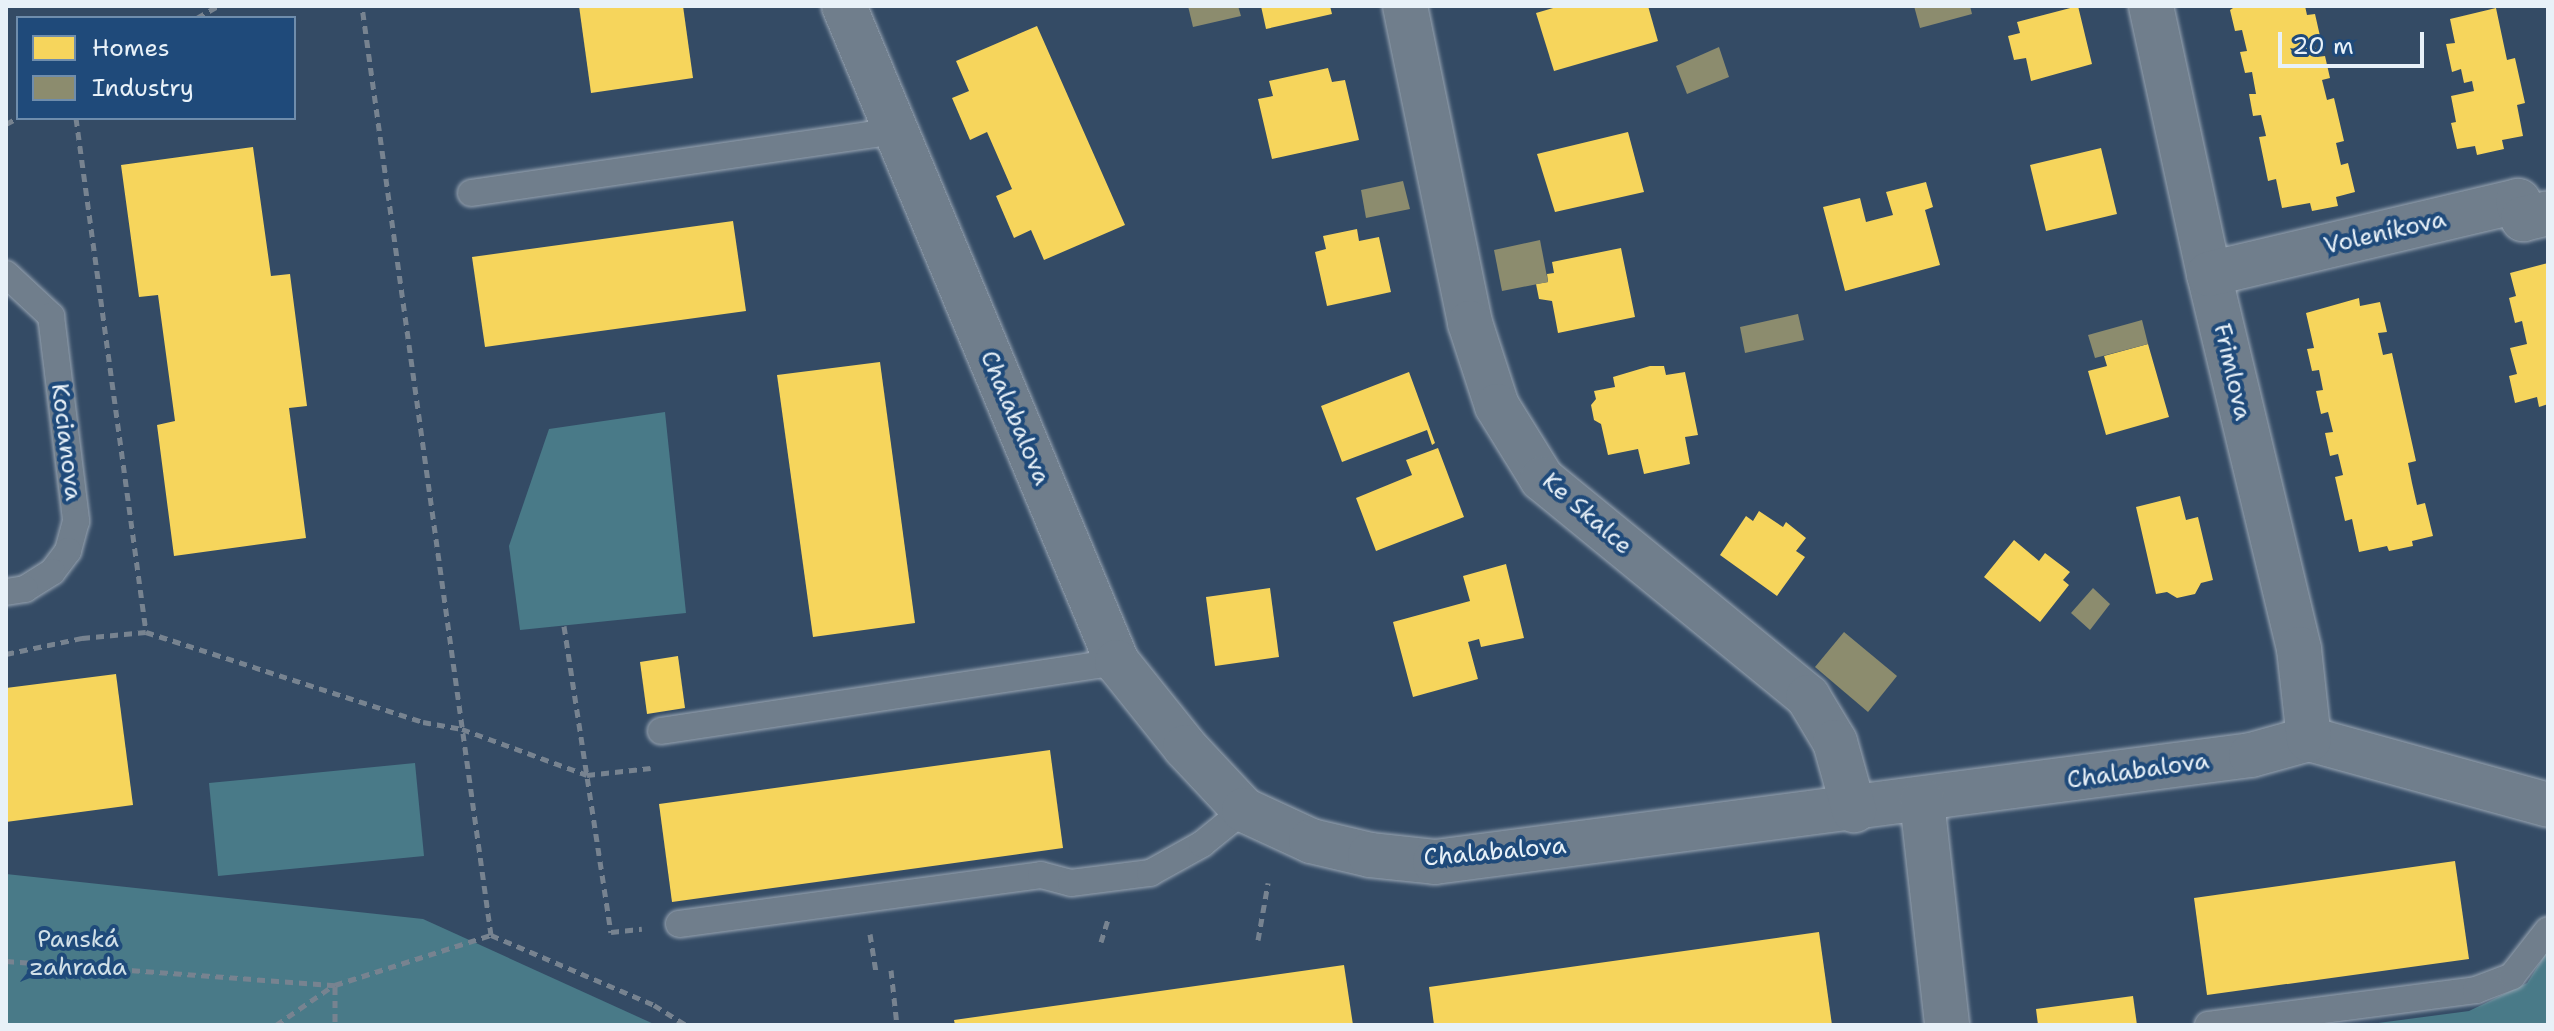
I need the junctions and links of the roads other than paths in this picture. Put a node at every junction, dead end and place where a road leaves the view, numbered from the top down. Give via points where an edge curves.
1 (844, 6) edge
2 (1405, 6) edge
3 (2151, 6) edge
4 (895, 131) junction
5 (471, 193) dead end
6 (2548, 213) edge
7 (6, 274) edge
8 (2209, 274) junction
9 (6, 592) edge
10 (1117, 662) junction
11 (661, 731) road end
12 (2309, 739) junction
13 (1922, 801) junction
14 (2548, 805) edge
15 (1244, 810) junction
16 (1854, 810) junction
17 (679, 924) road end
18 (2548, 930) edge
19 (1947, 1025) edge
20 (2208, 1025) edge

1 - 4 street, Chalabalova
2 - 16 street, Ke Skalce via 1470,323 1497,406 1542,479 1808,697 1835,742
3 - 8 street, Frimlova
4 - 5 lane
4 - 10 street, Chalabalova
6 - 8 street, Voleníkova via 2523,219 2518,201
7 - 9 lane, Kocianova via 51,316 76,521 68,551 52,572 25,589
8 - 12 street, Frimlova via 2299,649
10 - 11 lane
10 - 15 street, Chalabalova
12 - 13 street, Chalabalova via 2251,755
12 - 14 street
13 - 16 street, Chalabalova
13 - 19 street
15 - 16 street, Chalabalova via 1311,841 1435,862
15 - 17 lane via 1202,844 1150,873 1071,883 1041,875
18 - 20 lane via 2512,976 2476,990

